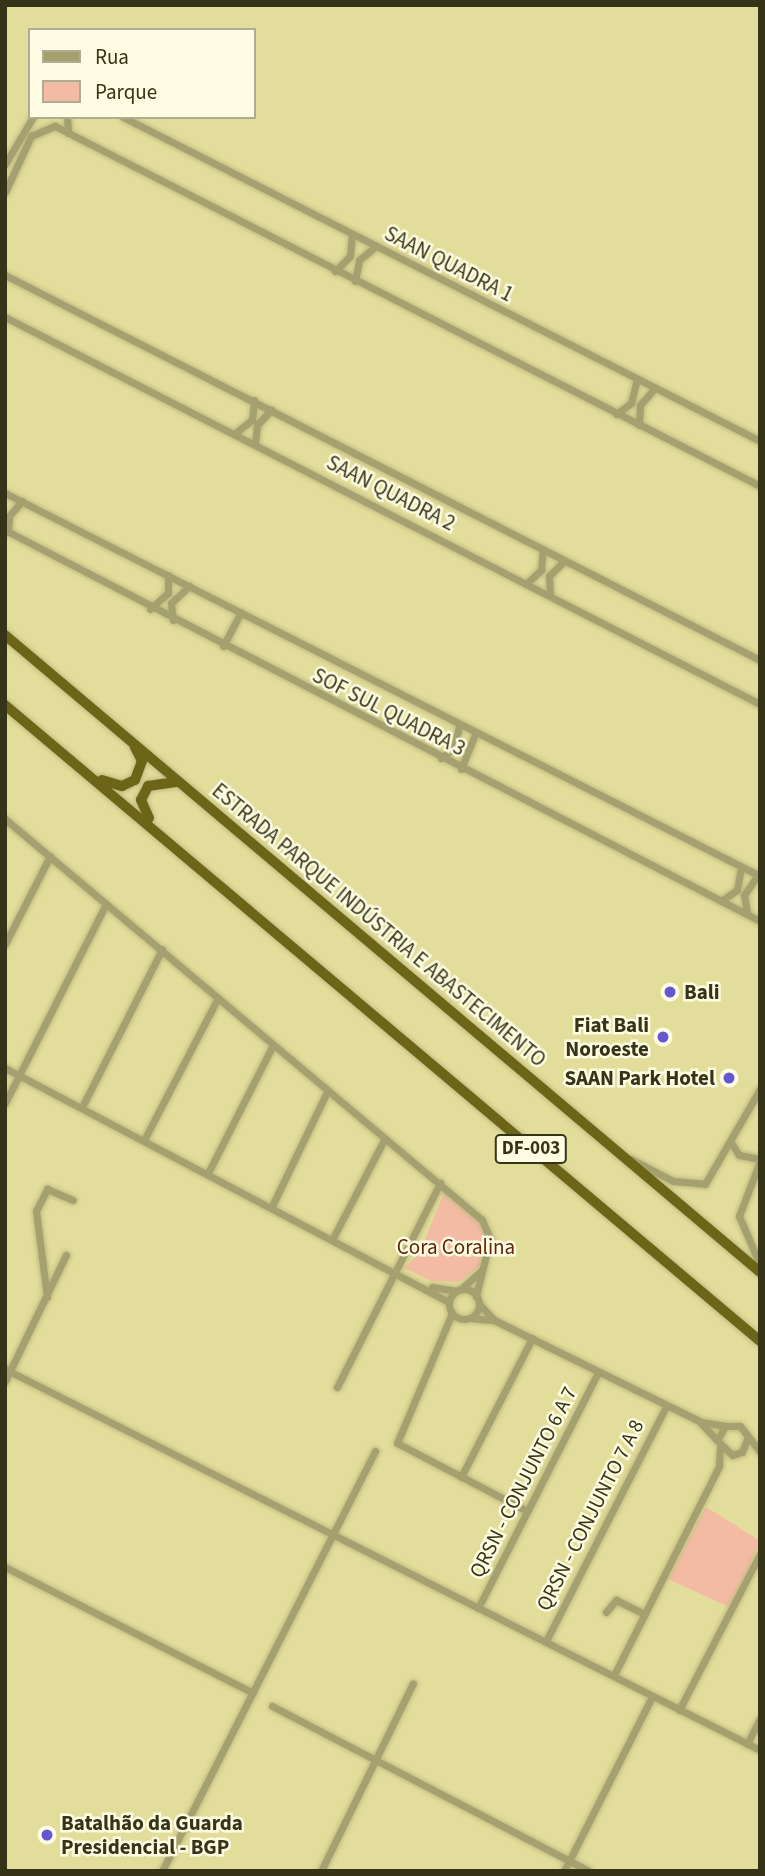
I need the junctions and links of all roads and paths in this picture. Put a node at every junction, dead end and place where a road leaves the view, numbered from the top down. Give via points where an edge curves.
1 (32, 119) edge
2 (67, 119) edge
3 (127, 119) edge
4 (68, 133) junction
5 (5, 164) edge
6 (5, 192) edge
7 (352, 234) junction
8 (376, 246) junction
9 (335, 271) junction
10 (5, 275) edge
11 (355, 281) junction
12 (5, 317) edge
13 (637, 379) junction
14 (655, 388) junction
15 (254, 400) junction
16 (271, 410) junction
17 (616, 414) junction
18 (639, 426) junction
19 (233, 434) junction
20 (760, 441) edge
21 (255, 444) junction
22 (760, 486) edge
23 (5, 493) edge
24 (22, 501) junction
25 (7, 531) edge
26 (544, 549) junction
27 (565, 561) junction
28 (168, 575) junction
29 (526, 584) junction
30 (189, 586) junction
31 (551, 596) junction
32 (150, 609) junction
33 (241, 612) junction
34 (173, 621) junction
35 (5, 635) edge
36 (223, 646) junction
37 (760, 660) edge
38 (760, 704) edge
39 (5, 705) edge
40 (459, 726) junction
41 (475, 734) junction
42 (129, 738) junction
43 (441, 758) junction
44 (461, 769) junction
45 (96, 778) junction
46 (178, 782) junction
47 (5, 819) edge
48 (154, 826) junction
49 (50, 856) junction
50 (741, 867) junction
51 (759, 876) edge
52 (721, 901) junction
53 (106, 904) junction
54 (748, 915) junction
55 (760, 921) edge
56 (5, 944) edge
57 (162, 949) junction
58 (218, 998) junction
59 (273, 1045) junction
60 (5, 1068) edge
61 (19, 1075) junction
62 (760, 1089) edge
63 (327, 1092) junction
64 (5, 1103) edge
65 (82, 1107) junction
66 (145, 1138) junction
67 (384, 1138) junction
68 (732, 1144) junction
69 (621, 1153) junction
70 (760, 1160) edge
71 (209, 1171) junction
72 (440, 1183) junction
73 (73, 1200) dead end
74 (273, 1204) junction
75 (334, 1236) junction
76 (66, 1255) dead end
77 (760, 1265) edge
78 (397, 1269) junction
79 (481, 1271) junction
80 (760, 1272) edge
81 (428, 1286) junction
82 (458, 1290) junction
83 (47, 1297) junction
84 (477, 1300) junction
85 (449, 1302) junction
86 (452, 1313) junction
87 (467, 1319) junction
88 (494, 1320) junction
89 (447, 1335) junction
90 (532, 1338) junction
91 (760, 1341) edge
92 (8, 1370) edge
93 (598, 1372) junction
94 (5, 1381) edge
95 (337, 1387) dead end
96 (666, 1406) junction
97 (701, 1422) junction
98 (725, 1426) junction
99 (748, 1437) junction
100 (718, 1440) junction
101 (720, 1448) junction
102 (375, 1451) dead end
103 (742, 1452) junction
104 (760, 1453) edge
105 (732, 1455) junction
106 (719, 1466) junction
107 (461, 1477) junction
108 (527, 1511) junction
109 (334, 1535) junction
110 (760, 1554) edge
111 (5, 1567) edge
112 (478, 1608) junction
113 (606, 1612) dead end
114 (645, 1614) junction
115 (547, 1641) junction
116 (614, 1675) junction
117 (414, 1683) dead end
118 (253, 1693) junction
119 (652, 1697) junction
120 (272, 1706) dead end
121 (679, 1710) junction
122 (760, 1719) edge
123 (747, 1744) junction
124 (760, 1750) edge
125 (376, 1759) junction
126 (569, 1861) junction
127 (162, 1871) edge
128 (321, 1871) edge
129 (564, 1871) edge
130 (589, 1871) edge

1 - 5 street
2 - 4 street
3 - 7 street, SAAN QUADRA 1
4 - 6 street via 52,125 35,132
4 - 9 street
7 - 8 street, SAAN QUADRA 1
7 - 9 street via 350,256
8 - 11 street via 359,260
8 - 13 street, SAAN QUADRA 1
9 - 11 street
10 - 15 street
11 - 17 street
12 - 19 street, SAAN QUADRA 2
13 - 14 street, SAAN QUADRA 1
13 - 17 street via 631,403
14 - 18 street via 640,405
14 - 20 street, SAAN QUADRA 1
15 - 16 street
15 - 19 street via 252,420
16 - 21 street via 257,425
16 - 26 street
17 - 18 street
18 - 22 street
19 - 21 street, SAAN QUADRA 2
21 - 29 street, SAAN QUADRA 2
23 - 24 street
24 - 25 street via 9,516
24 - 28 street
25 - 32 street, SOF SUL QUADRA 3
26 - 27 street
26 - 29 street via 541,570
27 - 31 street via 546,582
27 - 37 street
28 - 30 street
28 - 32 street via 168,593
29 - 31 street, SAAN QUADRA 2
30 - 33 street
30 - 34 street via 171,603
31 - 38 street, SAAN QUADRA 2
32 - 34 street, SOF SUL QUADRA 3
33 - 36 street
33 - 40 street
34 - 36 street, SOF SUL QUADRA 3
35 - 42 highway, ESTRADA PARQUE INDÚSTRIA E ABASTECIMENTO / DF-003
36 - 43 street, SOF SUL QUADRA 3
39 - 45 highway, DF-003
40 - 41 street
40 - 43 street via 454,748
41 - 44 street
41 - 50 street
42 - 45 highway via 142,761 135,780 122,786
42 - 46 highway, ESTRADA PARQUE INDÚSTRIA E ABASTECIMENTO / DF-003
43 - 44 street, SOF SUL QUADRA 3
44 - 52 street, SOF SUL QUADRA 3
45 - 48 highway, DF-003
46 - 48 highway via 155,782 144,792 142,808
46 - 69 highway, ESTRADA PARQUE INDÚSTRIA E ABASTECIMENTO / DF-003
47 - 49 street
48 - 91 highway, DF-003
49 - 53 street
49 - 56 street
50 - 51 street
50 - 52 street via 737,890
51 - 54 street via 744,895
52 - 54 street, SOF SUL QUADRA 3
53 - 57 street
53 - 61 street
54 - 55 street, SOF SUL QUADRA 3
57 - 58 street
57 - 65 street
58 - 59 street
58 - 66 street
59 - 63 street
59 - 71 street
60 - 61 street
61 - 64 street
61 - 65 street
62 - 68 street
63 - 67 street
63 - 74 street
65 - 66 street
66 - 71 street
67 - 72 street
67 - 75 street
68 - 69 street via 712,1179 698,1187
68 - 70 street via 739,1155
69 - 80 highway, ESTRADA PARQUE INDÚSTRIA E ABASTECIMENTO / DF-003
70 - 77 street via 739,1216
71 - 74 street
72 - 78 street
72 - 79 street via 486,1226 489,1247
73 - 83 street via 47,1189 36,1212
74 - 75 street
75 - 78 street
76 - 83 street
78 - 81 street
78 - 95 street
79 - 82 street
79 - 84 street
81 - 82 street
81 - 85 street
82 - 84 street
82 - 85 street
83 - 92 street
84 - 87 street
84 - 88 street
85 - 86 street
86 - 87 street
86 - 89 street
87 - 88 street
87 - 89 street
88 - 90 street
89 - 107 street via 397,1439 404,1450
90 - 93 street
90 - 107 street
92 - 94 street
92 - 109 street
93 - 96 street
93 - 108 street, QRSN - CONJUNTO 6 A 7
96 - 97 street
96 - 115 street, QRSN - CONJUNTO 7 A 8
97 - 98 street
97 - 100 street
98 - 99 street via 740,1426
98 - 100 street
99 - 103 street
99 - 104 street
100 - 101 street
101 - 105 street
101 - 106 street
102 - 109 street
103 - 104 street
103 - 105 street
105 - 106 street
106 - 114 street
107 - 108 street
108 - 112 street, QRSN - CONJUNTO 6 A 7
109 - 112 street
109 - 118 street
110 - 121 street
111 - 118 street
112 - 115 street
113 - 114 street via 616,1600
114 - 116 street
115 - 116 street
116 - 119 street
117 - 125 street
118 - 127 street
119 - 121 street
119 - 126 street
120 - 125 street
121 - 123 street
122 - 123 street
123 - 124 street
125 - 126 street
125 - 128 street
126 - 129 street
126 - 130 street

